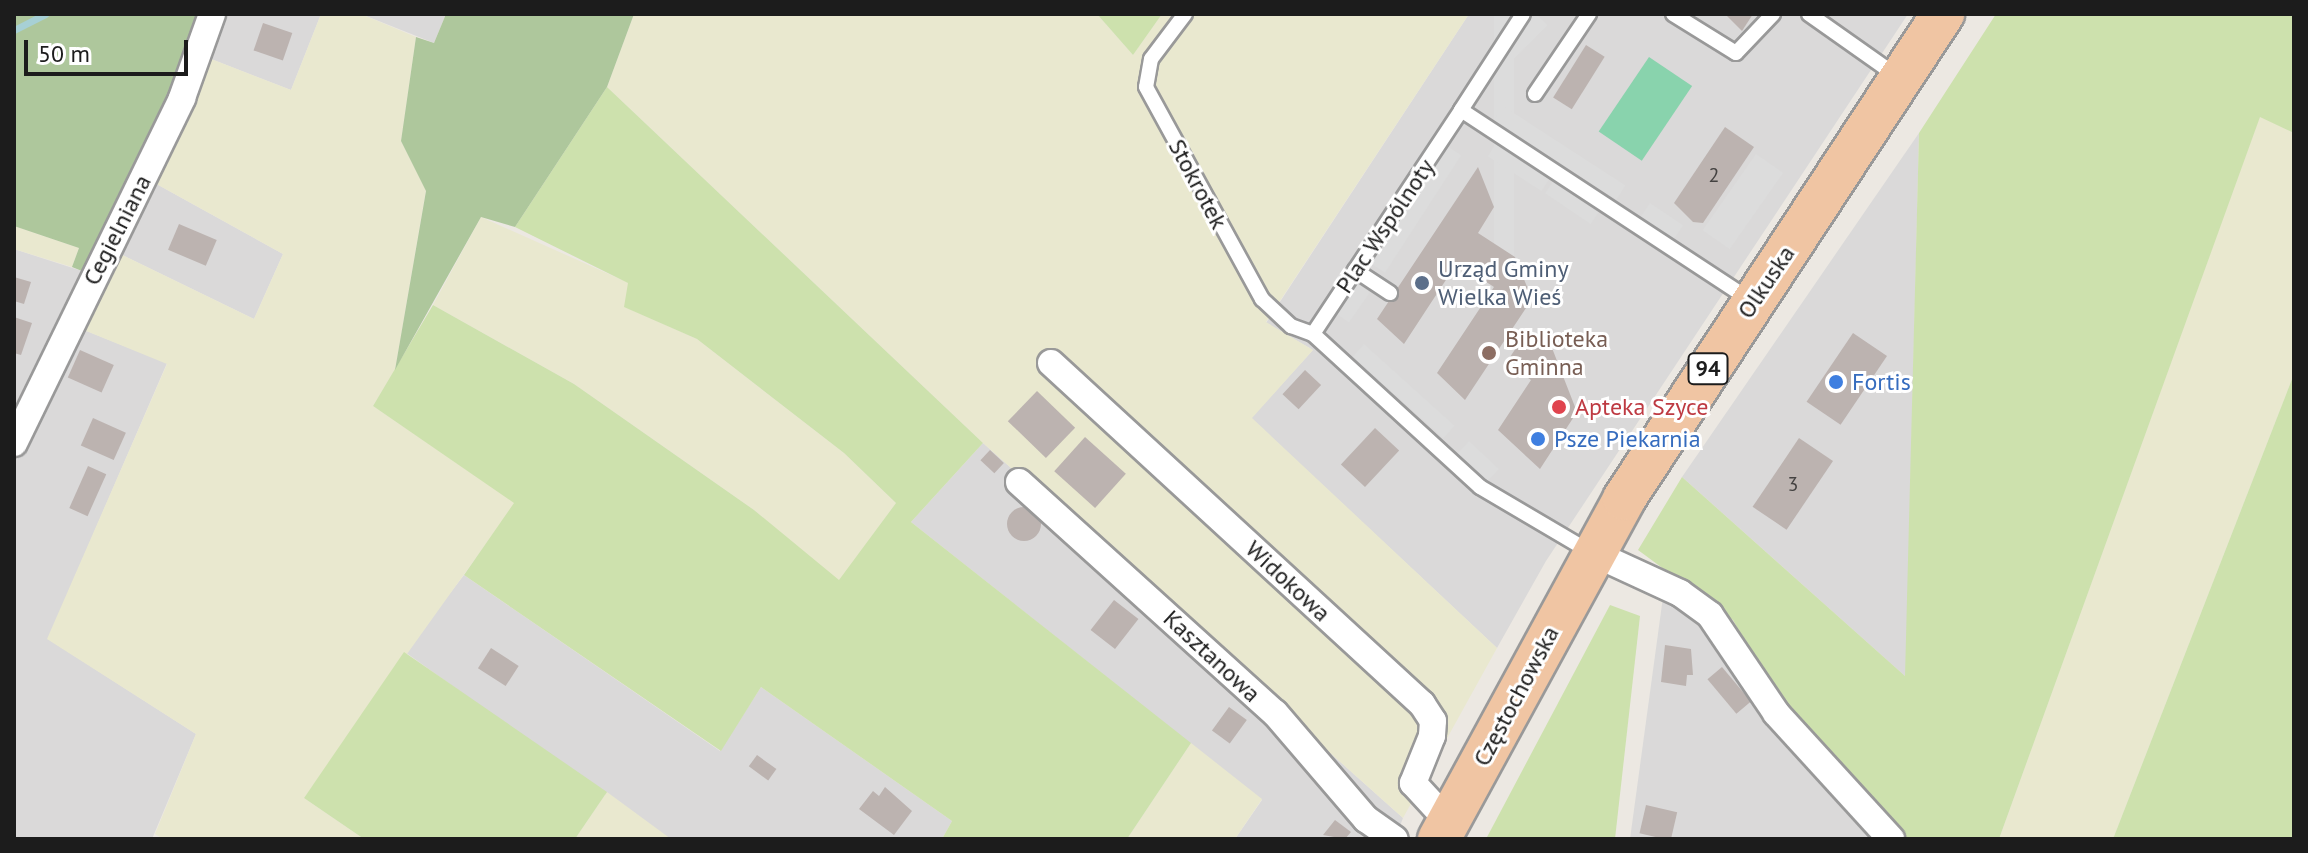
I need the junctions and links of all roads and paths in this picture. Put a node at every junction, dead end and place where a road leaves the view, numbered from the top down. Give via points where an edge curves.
1 (212, 14) edge
2 (1185, 14) edge
3 (1523, 14) edge
4 (1589, 14) edge
5 (1673, 14) edge
6 (1773, 14) edge
7 (1809, 14) edge
8 (1943, 14) edge
9 (1901, 78) junction
10 (1535, 94) dead end
11 (1461, 110) junction
12 (1355, 270) junction
13 (1390, 293) dead end
14 (1753, 301) junction
15 (1313, 334) junction
16 (1051, 363) dead end
17 (14, 443) edge
18 (1019, 482) dead end
19 (1593, 553) junction
20 (1444, 830) edge
21 (1395, 839) edge
22 (1891, 839) edge

1 - 17 street, Cegielniana via 182,98
2 - 15 lane, Stokrotek via 1151,59 1149,97 1262,299 1291,326
3 - 11 lane, Plac Wspólnoty
4 - 10 lane
5 - 6 lane via 1736,53
7 - 9 lane
8 - 9 main road, Olkuska / 94
9 - 14 main road, Olkuska / 94
11 - 12 lane, Plac Wspólnoty
11 - 14 lane
12 - 13 lane
12 - 15 lane, Plac Wspólnoty
14 - 19 main road, Olkuska / 94
15 - 19 lane via 1480,487
16 - 20 street, Widokowa via 1422,704 1433,721 1432,736 1413,783
18 - 21 street, Kasztanowa via 1275,713 1366,819
19 - 20 main road, Częstochowska / 94
19 - 22 street via 1680,593 1710,615 1776,713

